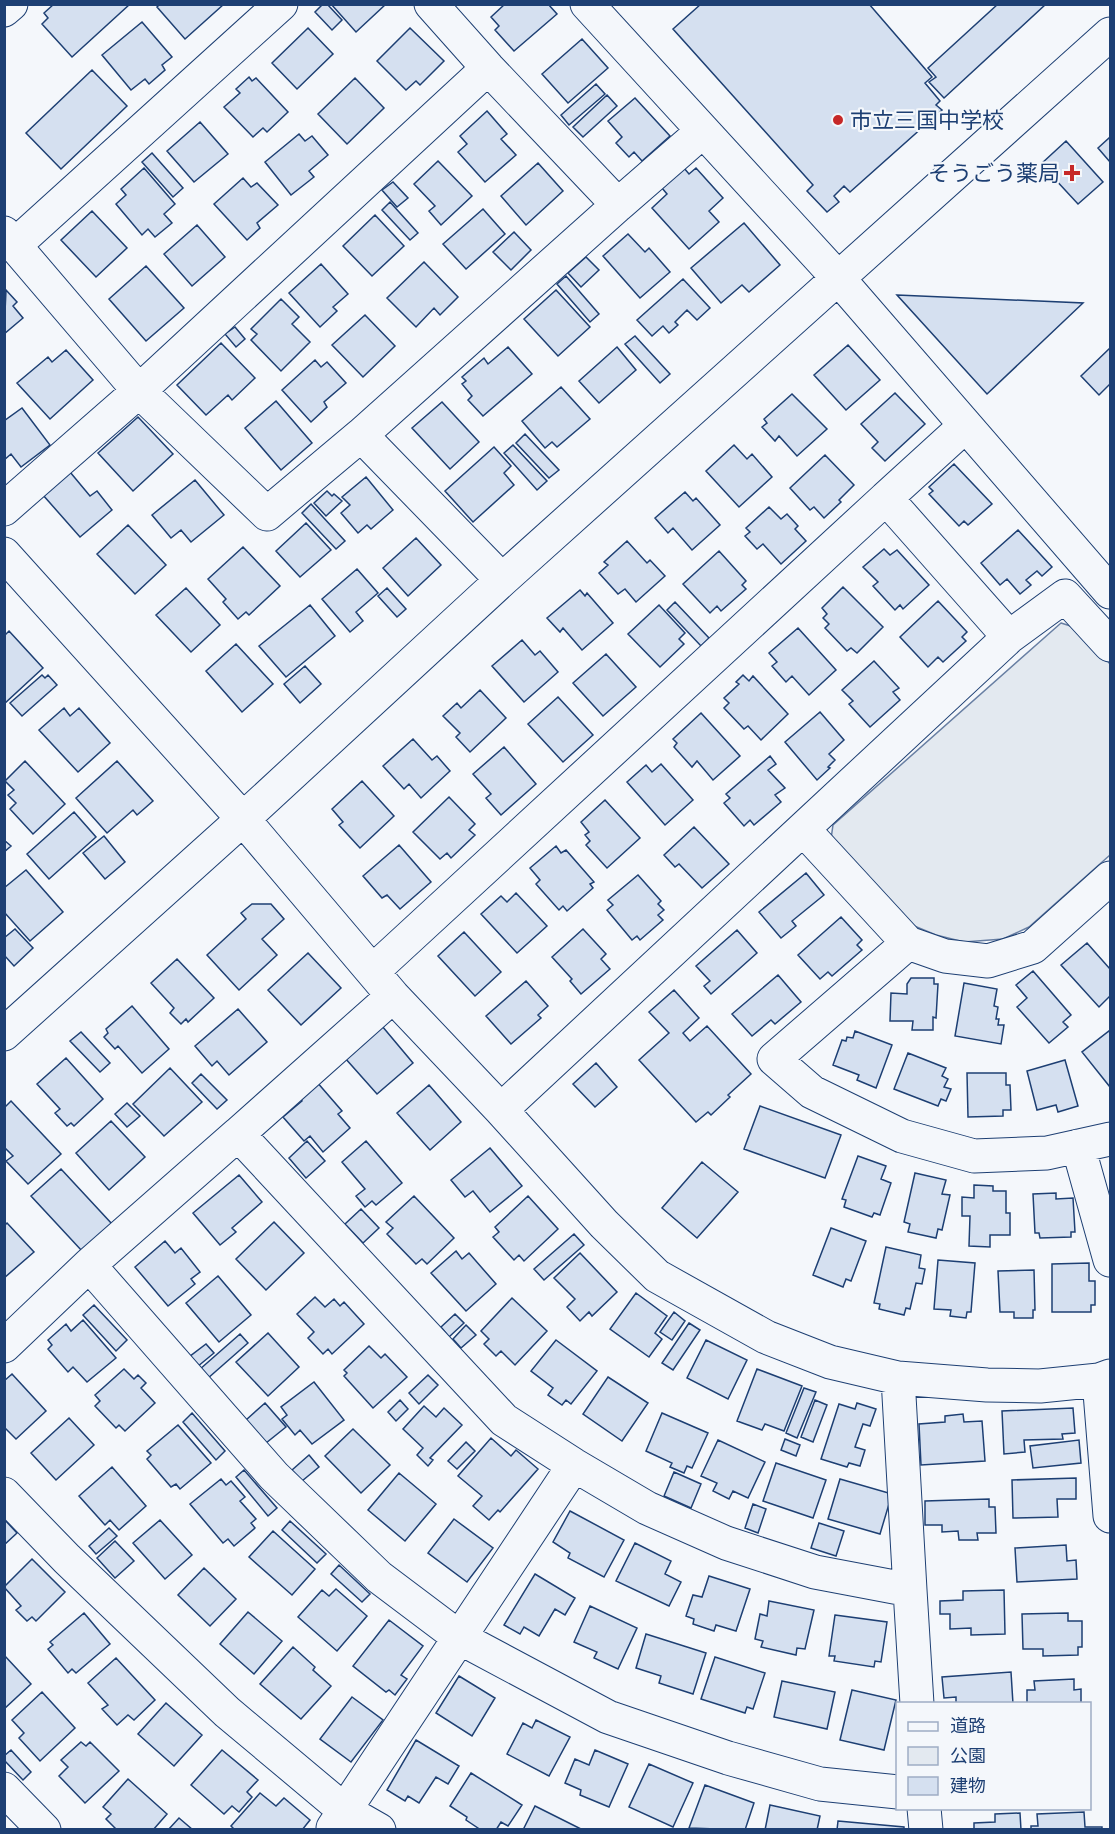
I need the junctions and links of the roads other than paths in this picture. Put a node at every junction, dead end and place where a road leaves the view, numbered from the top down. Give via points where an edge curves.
1 (10, 4) edge
2 (281, 4) edge
3 (431, 4) edge
4 (587, 4) edge
5 (4, 10) edge
6 (1110, 34) edge
7 (488, 68) junction
8 (703, 130) junction
9 (618, 205) junction
10 (10, 239) edge
11 (838, 278) junction
12 (139, 390) junction
13 (965, 426) junction
14 (361, 435) junction
15 (886, 498) junction
16 (4, 509) edge
17 (4, 554) edge
18 (502, 580) junction
19 (1110, 592) edge
20 (1009, 637) junction
21 (1110, 645) edge
22 (243, 819) junction
23 (803, 829) junction
24 (1110, 878) edge
25 (908, 943) junction
26 (383, 983) junction
27 (4, 1034) edge
28 (501, 1110) junction
29 (238, 1134) junction
30 (1110, 1139) edge
31 (1078, 1146) junction
32 (1110, 1260) edge
33 (90, 1265) junction
34 (8, 1335) edge
35 (898, 1378) junction
36 (1105, 1378) edge
37 (574, 1465) junction
38 (4, 1494) edge
39 (1110, 1516) edge
40 (910, 1590) junction
41 (460, 1638) junction
42 (917, 1702) edge
43 (4, 1789) edge
44 (896, 1792) edge
45 (924, 1810) edge
46 (338, 1820) edge
47 (30, 1825) edge
48 (379, 1830) edge
49 (926, 1830) edge

1 - 5 street
2 - 10 street
3 - 7 street
4 - 8 street
6 - 11 street
7 - 9 street
7 - 12 street
8 - 9 street
8 - 11 street
9 - 14 street
10 - 12 street
11 - 13 street
11 - 18 street
12 - 14 street via 267,514
12 - 16 street
13 - 15 street
13 - 19 street
14 - 18 street
15 - 20 street
15 - 26 street
17 - 22 street
18 - 22 street
20 - 21 street via 1065,596
20 - 23 street
22 - 26 street
22 - 27 street
23 - 25 street
23 - 28 street
24 - 25 street via 1033,947 988,961 945,956
25 - 31 street via 774,1059 812,1092 902,1136 974,1156 1047,1153
26 - 28 street
26 - 29 street
28 - 35 street via 604,1224 657,1276 766,1337 830,1362
29 - 33 street
29 - 37 street via 504,1419
30 - 31 street
31 - 32 street
33 - 34 street
33 - 41 street via 274,1476 379,1577
35 - 36 street via 1040,1386
35 - 40 street
36 - 39 street
37 - 40 street via 647,1508 726,1543 814,1572
37 - 41 street
38 - 46 street
40 - 42 street
41 - 44 street via 609,1717 728,1758 820,1784
41 - 46 street
43 - 47 street
45 - 49 street
46 - 48 street

